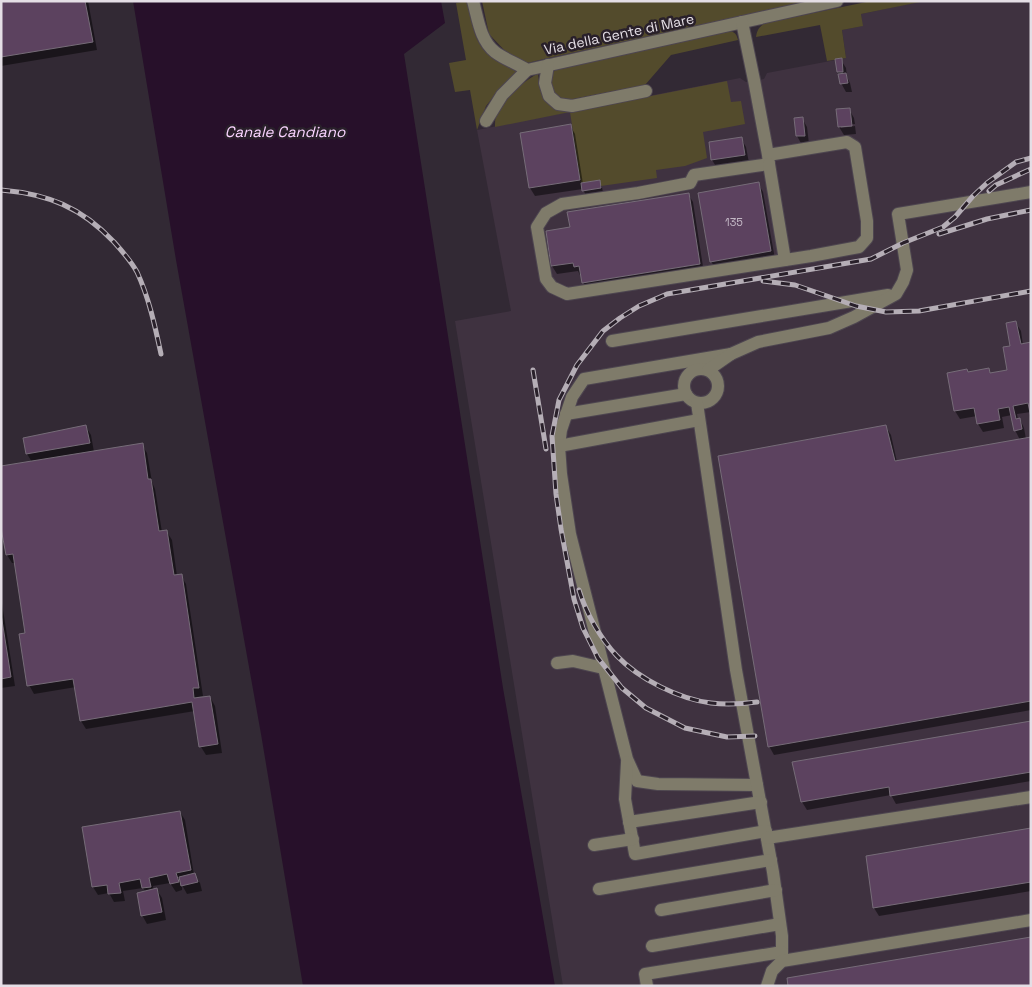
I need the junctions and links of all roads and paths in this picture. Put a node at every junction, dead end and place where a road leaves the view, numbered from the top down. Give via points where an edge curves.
1 (473, 1) edge
2 (837, 1) edge
3 (742, 22) junction
4 (548, 65) junction
5 (527, 70) junction
6 (646, 91) dead end
7 (486, 121) dead end
8 (768, 159) junction
9 (1031, 192) edge
10 (785, 260) junction
11 (896, 294) junction
12 (612, 341) dead end
13 (731, 354) junction
14 (708, 370) junction
15 (686, 394) junction
16 (697, 403) junction
17 (566, 414) junction
18 (700, 420) junction
19 (559, 446) junction
20 (557, 663) dead end
21 (603, 668) junction
22 (627, 759) junction
23 (757, 785) junction
24 (1031, 797) edge
25 (760, 802) junction
26 (629, 822) junction
27 (766, 834) junction
28 (632, 839) junction
29 (594, 845) dead end
30 (771, 860) junction
31 (599, 889) dead end
32 (776, 890) junction
33 (661, 910) dead end
34 (1031, 920) edge
35 (780, 924) junction
36 (652, 946) dead end
37 (782, 957) junction
38 (647, 986) edge
39 (767, 986) edge

1 - 5 street via 486,42 495,52
2 - 3 street, Via della Gente di Mare
3 - 4 street, Via della Gente di Mare
3 - 8 street
4 - 5 street, Via della Gente di Mare
4 - 6 street via 544,83 549,96 558,104 572,106
5 - 7 street via 502,95
8 - 10 street
8 - 10 street via 847,142 855,147 867,238 859,247
8 - 10 street via 694,175 690,183 562,204 546,213 537,227 546,279 552,287 567,294
9 - 11 street via 898,214 907,270
11 - 12 street
11 - 13 street via 829,328 758,342
13 - 14 street
13 - 17 street via 584,380 572,397
14 - 15 street via 698,368 688,374 684,385
14 - 16 street via 716,377 717,393 709,401
15 - 16 street
15 - 17 street
16 - 18 street
17 - 19 street
18 - 19 street
18 - 23 street via 736,670
19 - 21 street via 570,534
20 - 21 street via 573,661
21 - 22 street
22 - 23 street via 637,781
22 - 26 street via 625,799
23 - 25 street
24 - 27 street
25 - 26 street
25 - 27 street
26 - 28 street
27 - 28 street via 635,854
27 - 30 street
28 - 29 street
30 - 31 street
30 - 32 street
32 - 33 street
32 - 35 street
34 - 37 street
35 - 36 street
35 - 37 street
37 - 38 street via 645,974
37 - 39 street

